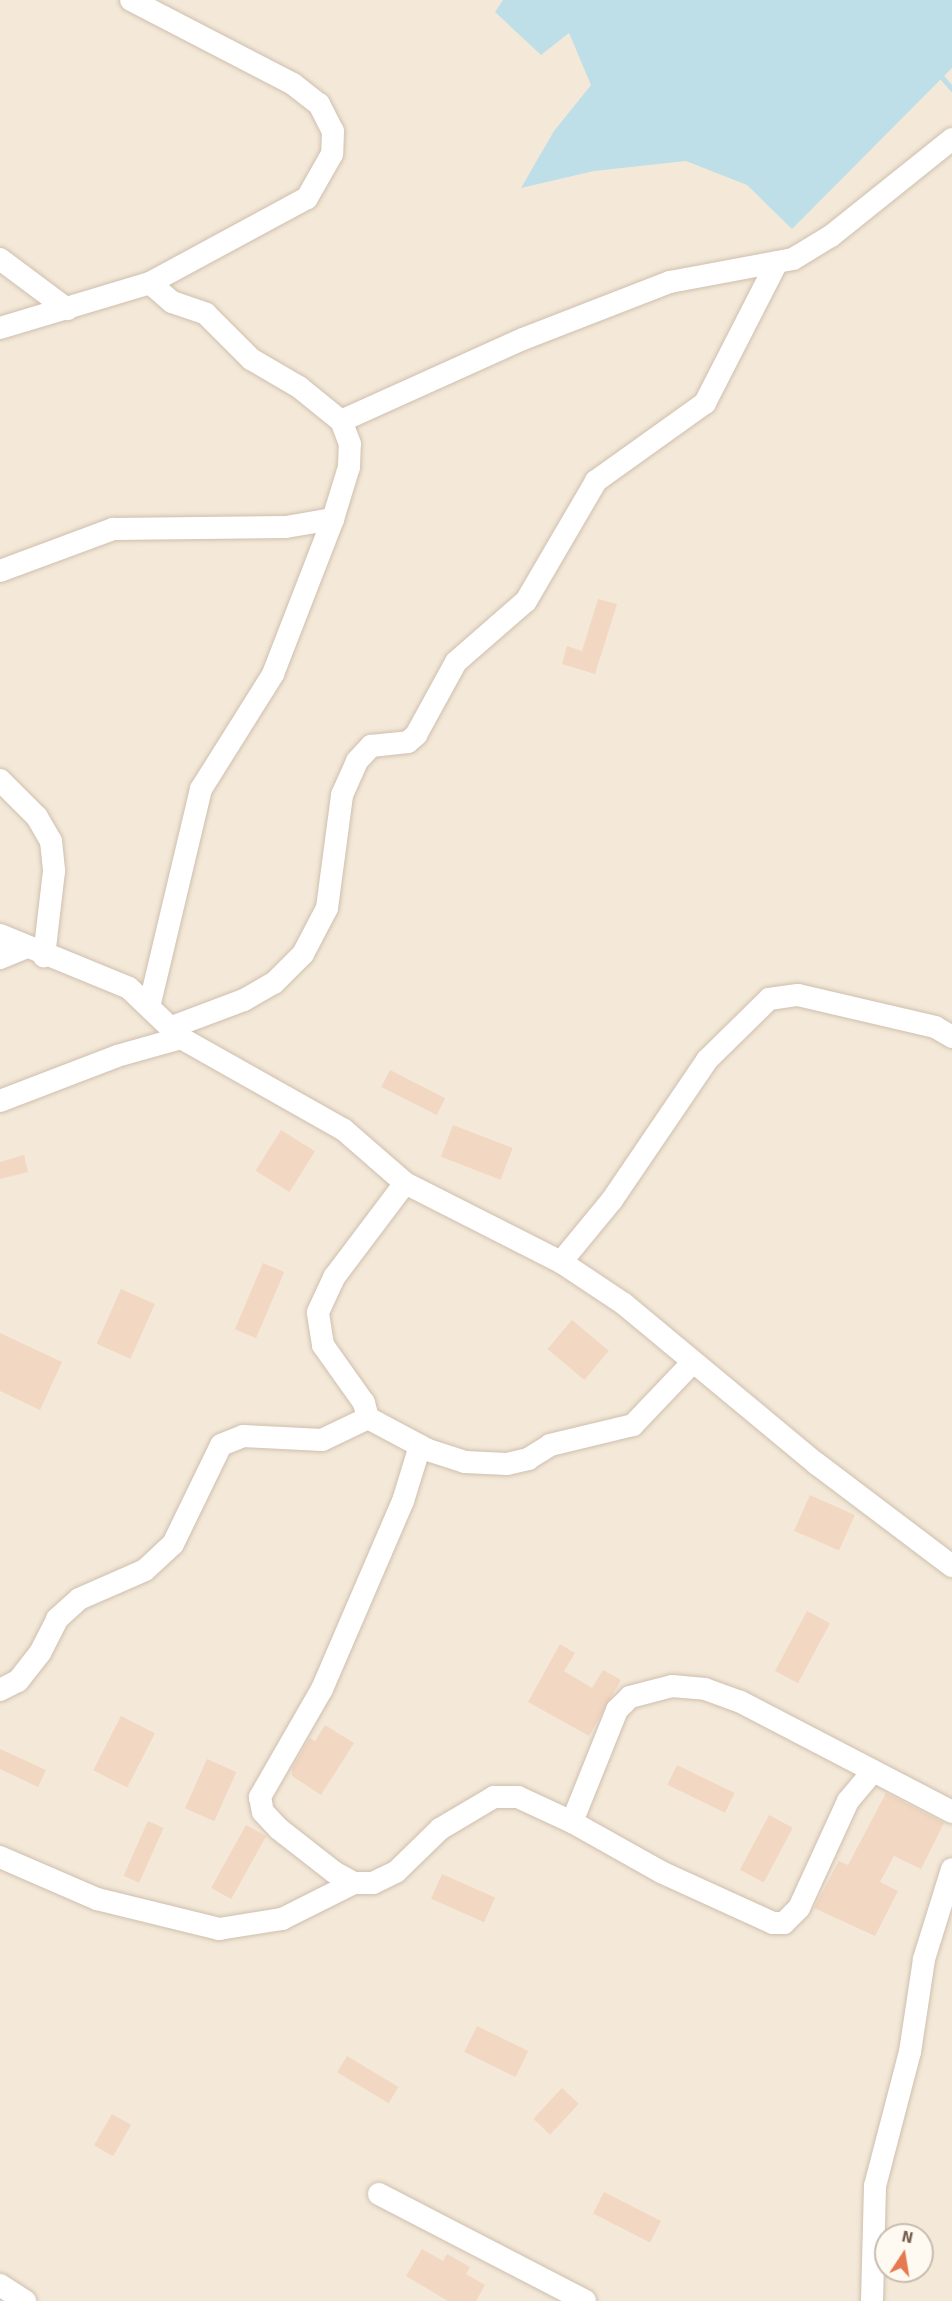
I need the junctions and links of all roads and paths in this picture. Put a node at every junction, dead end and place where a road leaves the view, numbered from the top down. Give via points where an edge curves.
1 (131, 0) edge
2 (952, 139) edge
3 (0, 260) edge
4 (777, 262) junction
5 (150, 283) junction
6 (67, 309) junction
7 (0, 327) edge
8 (341, 421) junction
9 (333, 519) junction
10 (0, 571) edge
11 (0, 780) edge
12 (0, 935) edge
13 (35, 952) junction
14 (0, 957) edge
15 (150, 1003) junction
16 (177, 1033) junction
17 (952, 1037) edge
18 (0, 1101) edge
19 (405, 1183) junction
20 (561, 1262) junction
21 (692, 1363) junction
22 (368, 1418) junction
23 (420, 1446) junction
24 (952, 1566) edge
25 (0, 1690) edge
26 (873, 1771) junction
27 (952, 1812) edge
28 (572, 1822) junction
29 (0, 1857) edge
30 (952, 1869) edge
31 (354, 1883) junction
32 (379, 2194) dead end
33 (0, 2285) edge
34 (25, 2301) edge
35 (585, 2301) edge
36 (872, 2301) edge

1 - 5 street via 293,84 320,104 333,131 332,154 307,198
2 - 4 street via 831,236
3 - 6 street
4 - 8 street via 670,282 523,339
4 - 16 street via 705,403 596,481 532,592 456,662 416,735 408,742 371,746 357,761 342,795 327,908 303,954 274,983
5 - 6 street
5 - 8 street via 172,302 206,314 251,359 299,387
6 - 7 street
8 - 9 street via 350,444 350,467
9 - 10 street via 286,527 113,529
9 - 15 street via 273,674 201,789
11 - 13 street via 37,817 51,841 54,871
12 - 13 street
13 - 14 street
13 - 15 street via 129,988
15 - 16 street
16 - 18 street
16 - 19 street via 344,1130
17 - 20 street via 935,1027 798,994 769,999 707,1060 612,1200
19 - 20 street
19 - 22 street via 334,1276 318,1312 323,1346 364,1402
20 - 21 street via 624,1304
21 - 23 street via 633,1425 550,1445 528,1459 465,1462
21 - 24 street
22 - 23 street
22 - 25 street via 322,1440 243,1436 221,1445 173,1544 145,1570 79,1599 57,1619 40,1653 18,1681
23 - 31 street via 403,1501 322,1689 260,1797 263,1812 279,1829
26 - 27 street
26 - 28 street via 705,1689 647,1690 617,1710
26 - 28 street via 848,1801 799,1908 784,1923 773,1923 661,1872
28 - 31 street via 518,1797 494,1797 440,1829 396,1872 373,1883
29 - 31 street via 97,1899 219,1929 282,1919
30 - 36 street via 924,1959 910,2052 875,2186
32 - 35 street
33 - 34 street

